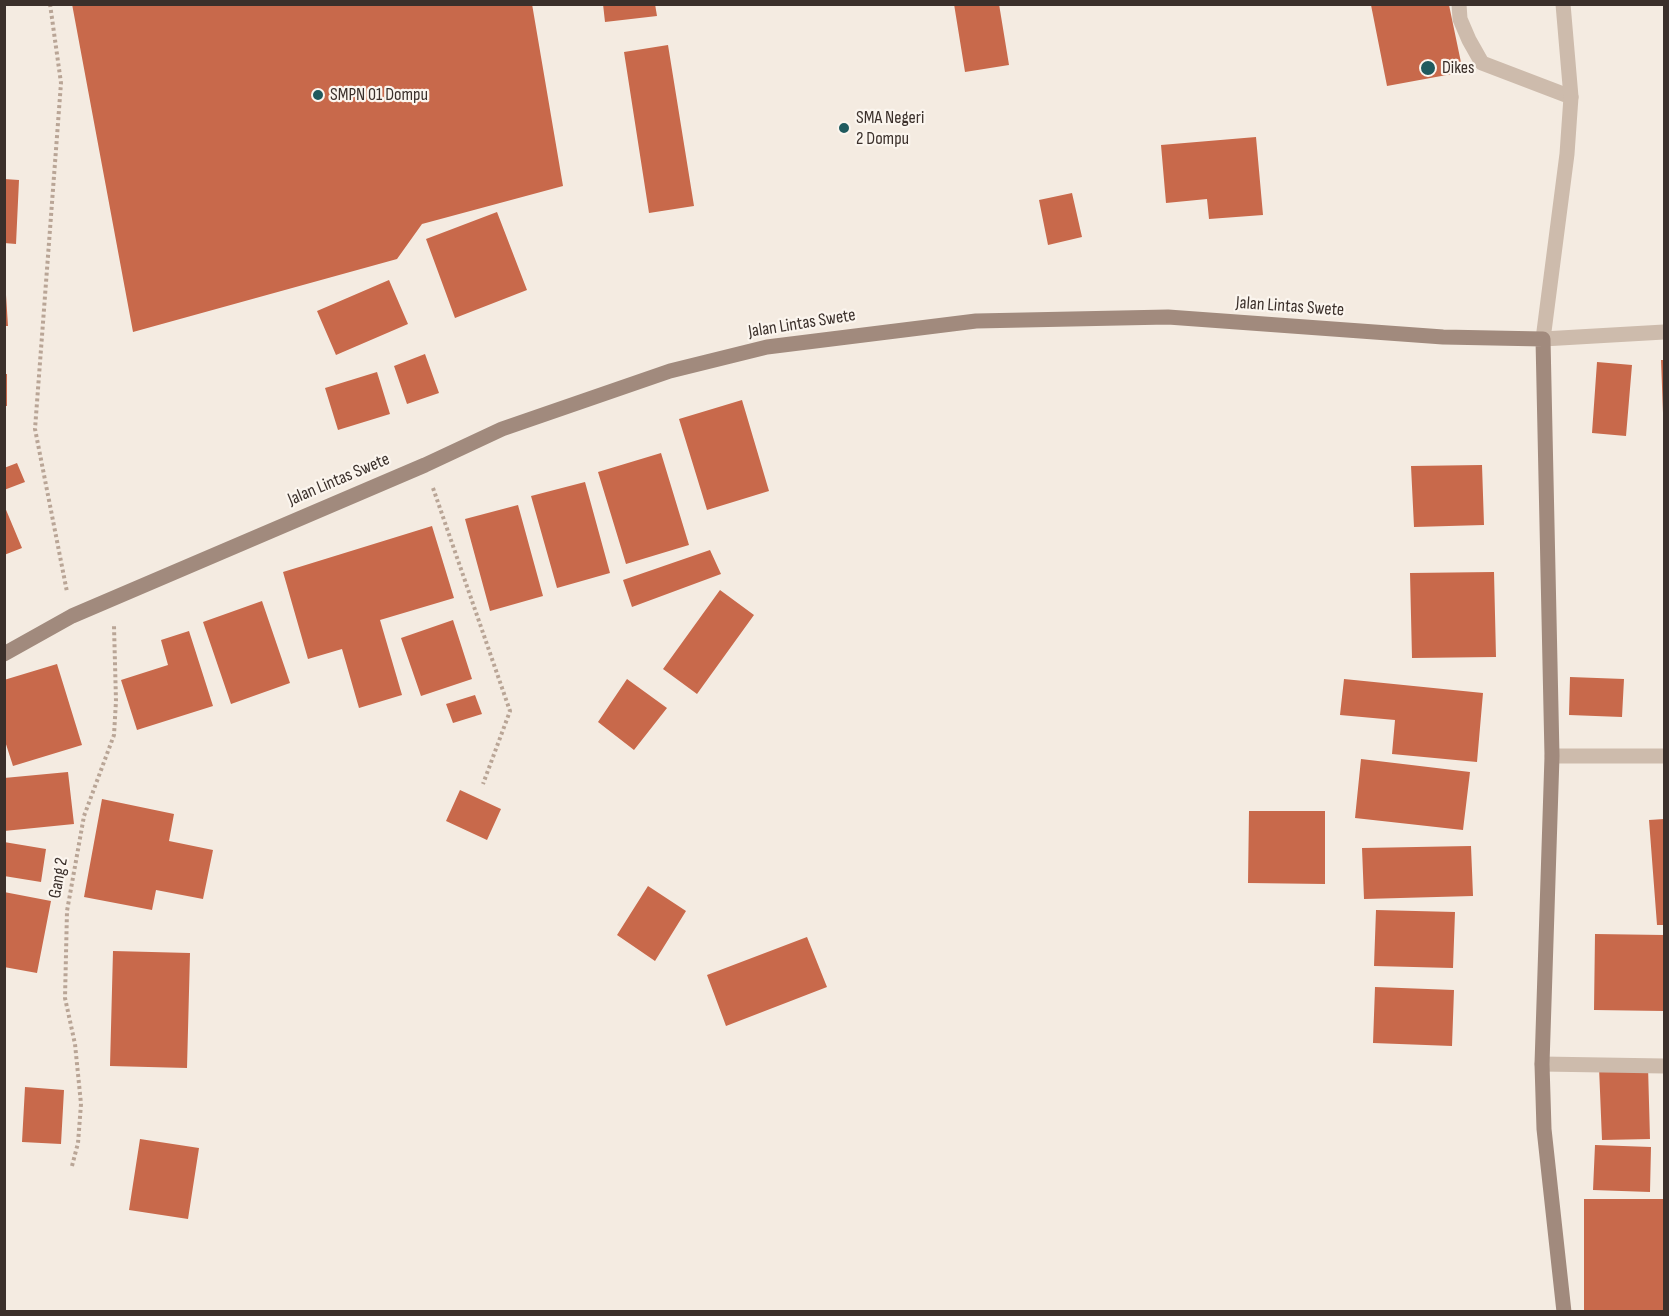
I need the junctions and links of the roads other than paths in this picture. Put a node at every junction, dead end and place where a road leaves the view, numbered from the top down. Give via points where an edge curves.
1 (1459, 4) edge
2 (1563, 4) edge
3 (1571, 97) junction
4 (1665, 332) edge
5 (1543, 339) junction
6 (4, 654) edge
7 (1552, 756) junction
8 (1665, 756) edge
9 (1542, 1064) junction
10 (1665, 1066) edge
11 (1564, 1311) edge

1 - 3 street via 1460,19 1482,63
2 - 3 street
3 - 5 street via 1568,154
4 - 5 street, Jalan Lintas Swete
5 - 6 main road, Jalan Lintas Swete via 1443,337 1168,317 976,321 767,347 670,371 502,429 72,616
5 - 7 main road
7 - 8 street
7 - 9 main road
9 - 10 street
9 - 11 main road via 1544,1129

